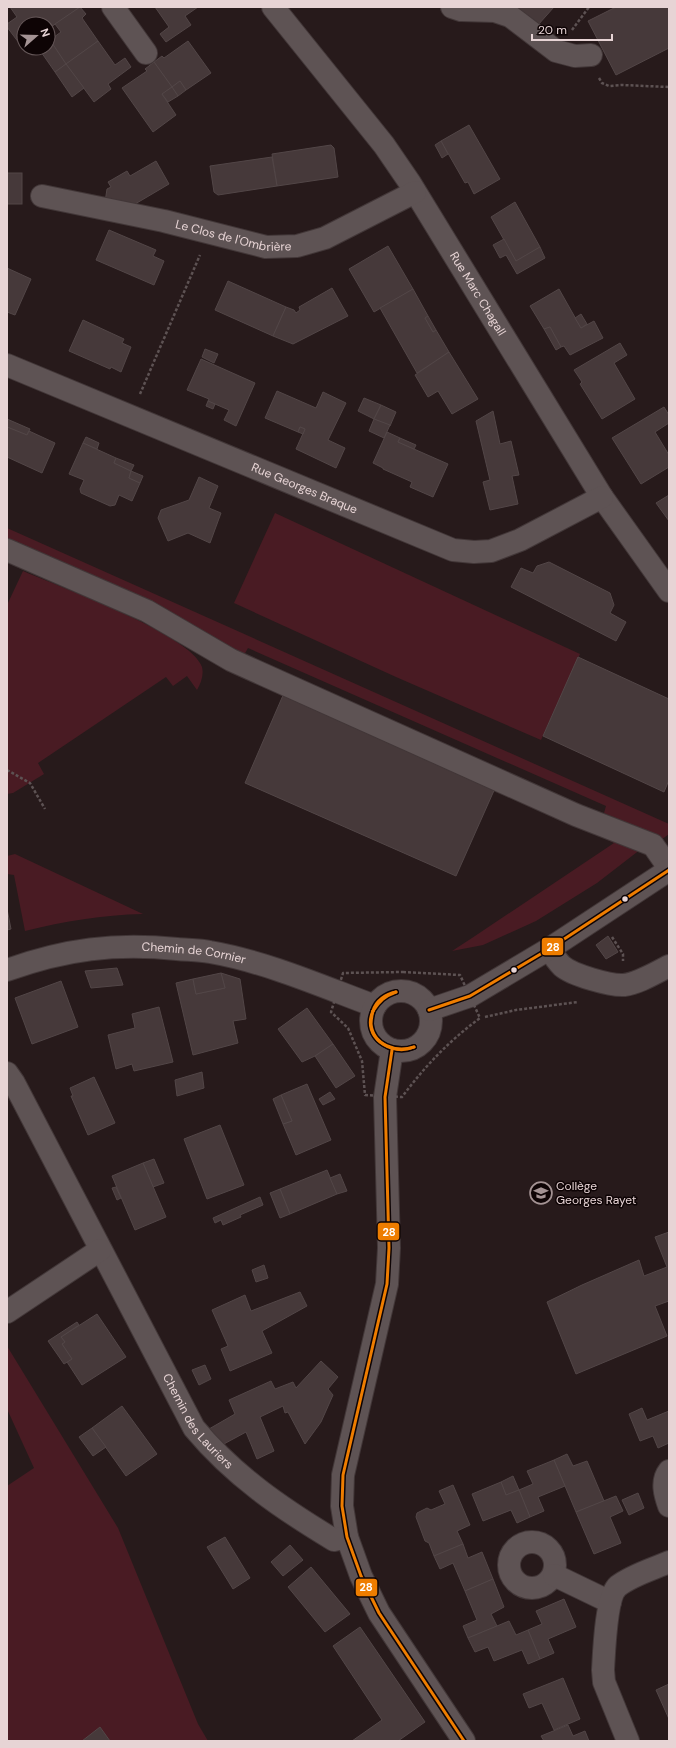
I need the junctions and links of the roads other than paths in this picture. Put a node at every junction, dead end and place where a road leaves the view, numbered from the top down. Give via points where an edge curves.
1 (114, 7) edge
2 (273, 7) edge
3 (452, 7) edge
4 (146, 53) dead end
5 (591, 55) road end
6 (415, 192) junction
7 (42, 196) dead end
8 (7, 365) edge
9 (602, 496) junction
10 (7, 550) edge
11 (669, 591) edge
12 (669, 869) edge
13 (549, 949) junction
14 (669, 966) edge
15 (7, 970) edge
16 (375, 1006) junction
17 (429, 1010) junction
18 (392, 1050) junction
19 (7, 1073) edge
20 (100, 1250) junction
21 (7, 1312) edge
22 (669, 1472) edge
23 (669, 1506) edge
24 (347, 1537) junction
25 (669, 1562) edge
26 (554, 1575) dead end
27 (610, 1602) junction
28 (464, 1741) edge
29 (628, 1741) edge

1 - 4 street
2 - 6 street, Rue Marc Chagall via 384,144
3 - 5 street via 461,10 495,11 510,16 556,51 575,56
6 - 7 street, Le Clos de l'Ombrière via 326,238 297,246 266,247 164,221
6 - 9 street, Rue Marc Chagall
8 - 9 street, Rue Georges Braque via 453,550 491,551 520,540
9 - 11 street, Rue Marc Chagall
10 - 12 street via 147,612 231,660 576,815 653,845
12 - 13 street
13 - 14 street via 563,967 592,980 609,984 637,982
13 - 17 street via 470,996
15 - 16 street, Chemin de Cornier via 81,950 121,947 210,952 248,961
16 - 17 street via 381,998 398,991 417,995
16 - 18 street via 371,1014 373,1032 377,1040
17 - 18 street via 430,1029 426,1038 411,1049
18 - 24 street via 385,1097 389,1248 387,1284 342,1475 342,1506
19 - 20 street, Chemin des Lauriers
20 - 21 street
20 - 24 street, Chemin des Lauriers via 194,1428 212,1449 251,1485 292,1515 334,1540
22 - 23 street via 664,1487
24 - 28 street via 361,1576 379,1613
25 - 27 street via 617,1587
26 - 27 street
27 - 29 street via 604,1682

